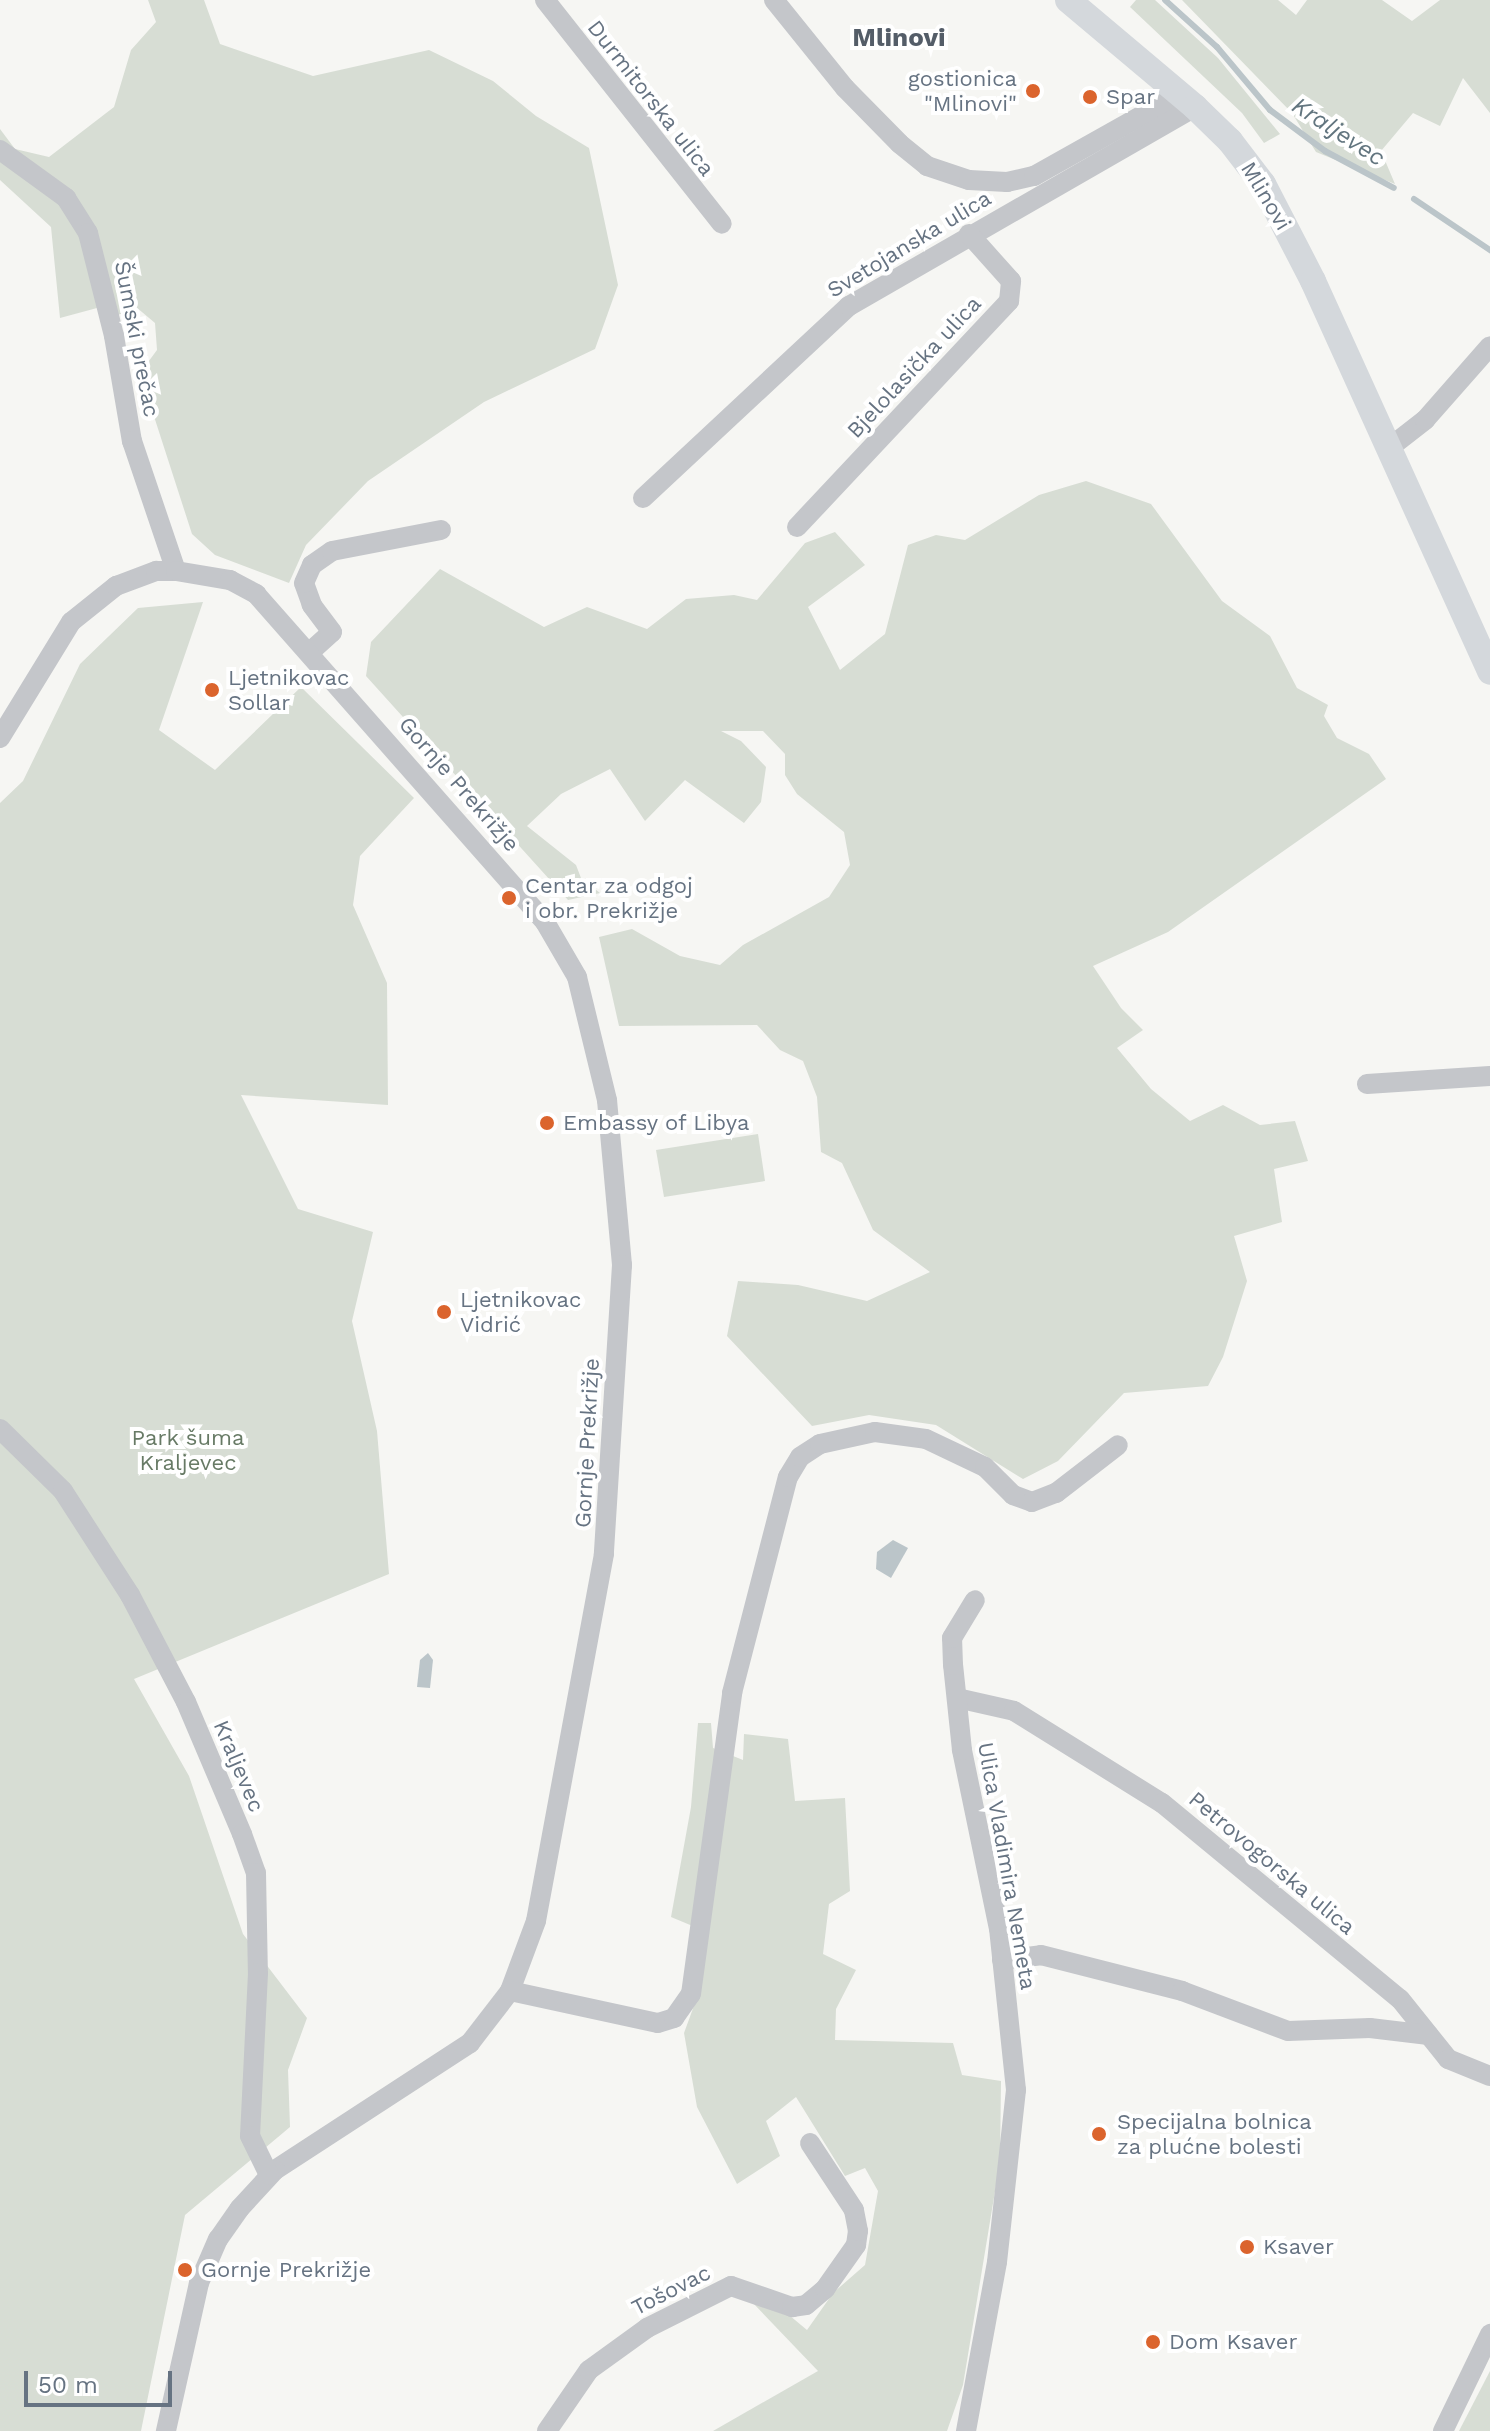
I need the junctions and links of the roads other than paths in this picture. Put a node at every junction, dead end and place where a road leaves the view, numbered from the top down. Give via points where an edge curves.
1 (545, 0) edge
2 (774, 0) edge
3 (1068, 0) edge
4 (1188, 100) junction
5 (0, 150) edge
6 (722, 224) dead end
7 (969, 234) junction
8 (1490, 346) edge
9 (1389, 448) junction
10 (643, 498) dead end
11 (797, 527) dead end
12 (441, 530) dead end
13 (176, 571) junction
14 (1485, 643) edge
15 (311, 651) junction
16 (1490, 672) edge
17 (0, 738) edge
18 (1490, 1076) edge
19 (1367, 1084) dead end
20 (0, 1429) edge
21 (1118, 1445) dead end
22 (975, 1600) dead end
23 (957, 1698) junction
24 (1002, 1960) junction
25 (510, 1991) junction
26 (1429, 2035) junction
27 (1490, 2076) edge
28 (810, 2143) dead end
29 (269, 2175) junction
30 (1490, 2334) edge
31 (166, 2431) edge
32 (547, 2431) edge
33 (966, 2431) edge
34 (1443, 2431) edge

1 - 6 street, Durmitorska ulica
2 - 4 street via 845,88 900,144 927,166 969,180 1007,182 1034,176
3 - 4 main road, Mlinovi
4 - 7 street, Svetojanska ulica
4 - 9 main road, Mlinovi via 1238,150 1280,214
5 - 13 street, Šumski prečac via 66,198 88,233 112,323 132,441
7 - 10 street, Svetojanska ulica via 832,319
7 - 11 street, Bjelolasička ulica via 1011,281 1009,301
8 - 9 street via 1425,420
9 - 14 main road, Mlinovi
12 - 15 street via 332,551 312,565 304,583 332,632
13 - 15 street, Gornje Prekrižje via 230,580 256,594
13 - 17 street, Gornje Prekrižje via 156,571 116,586 80,613
14 - 16 main road, Mlinovi
15 - 25 street, Gornje Prekrižje via 545,922 577,977 607,1100 622,1265 604,1554 536,1921
18 - 19 street
20 - 29 street, Kraljevec via 63,1491 130,1595 186,1702 242,1834 257,1887 250,2136
21 - 25 street via 1056,1493 1032,1502 1013,1495 985,1467 926,1439 875,1432 820,1444 800,1457 788,1477 732,1693 691,1994 674,2018 658,2023
22 - 23 street, Ulica Vladimira Nemeta via 952,1638
23 - 24 street, Ulica Vladimira Nemeta
23 - 26 street, Petrovogorska ulica via 1014,1711 1174,1811 1400,1999
24 - 26 street via 1029,1954 1072,1963 1182,1991 1288,2031 1370,2028
24 - 33 street, Ulica Vladimira Nemeta via 1016,2090 1015,2133
25 - 29 street, Gornje Prekrižje via 495,2016 453,2057
26 - 27 street, Petrovogorska ulica via 1459,2067
28 - 32 street, Tošovac via 854,2210 858,2231 856,2245 825,2289 806,2305 792,2307 731,2286 647,2328 589,2370
29 - 31 street, Gornje Prekrižje via 218,2239 199,2283
30 - 34 street

